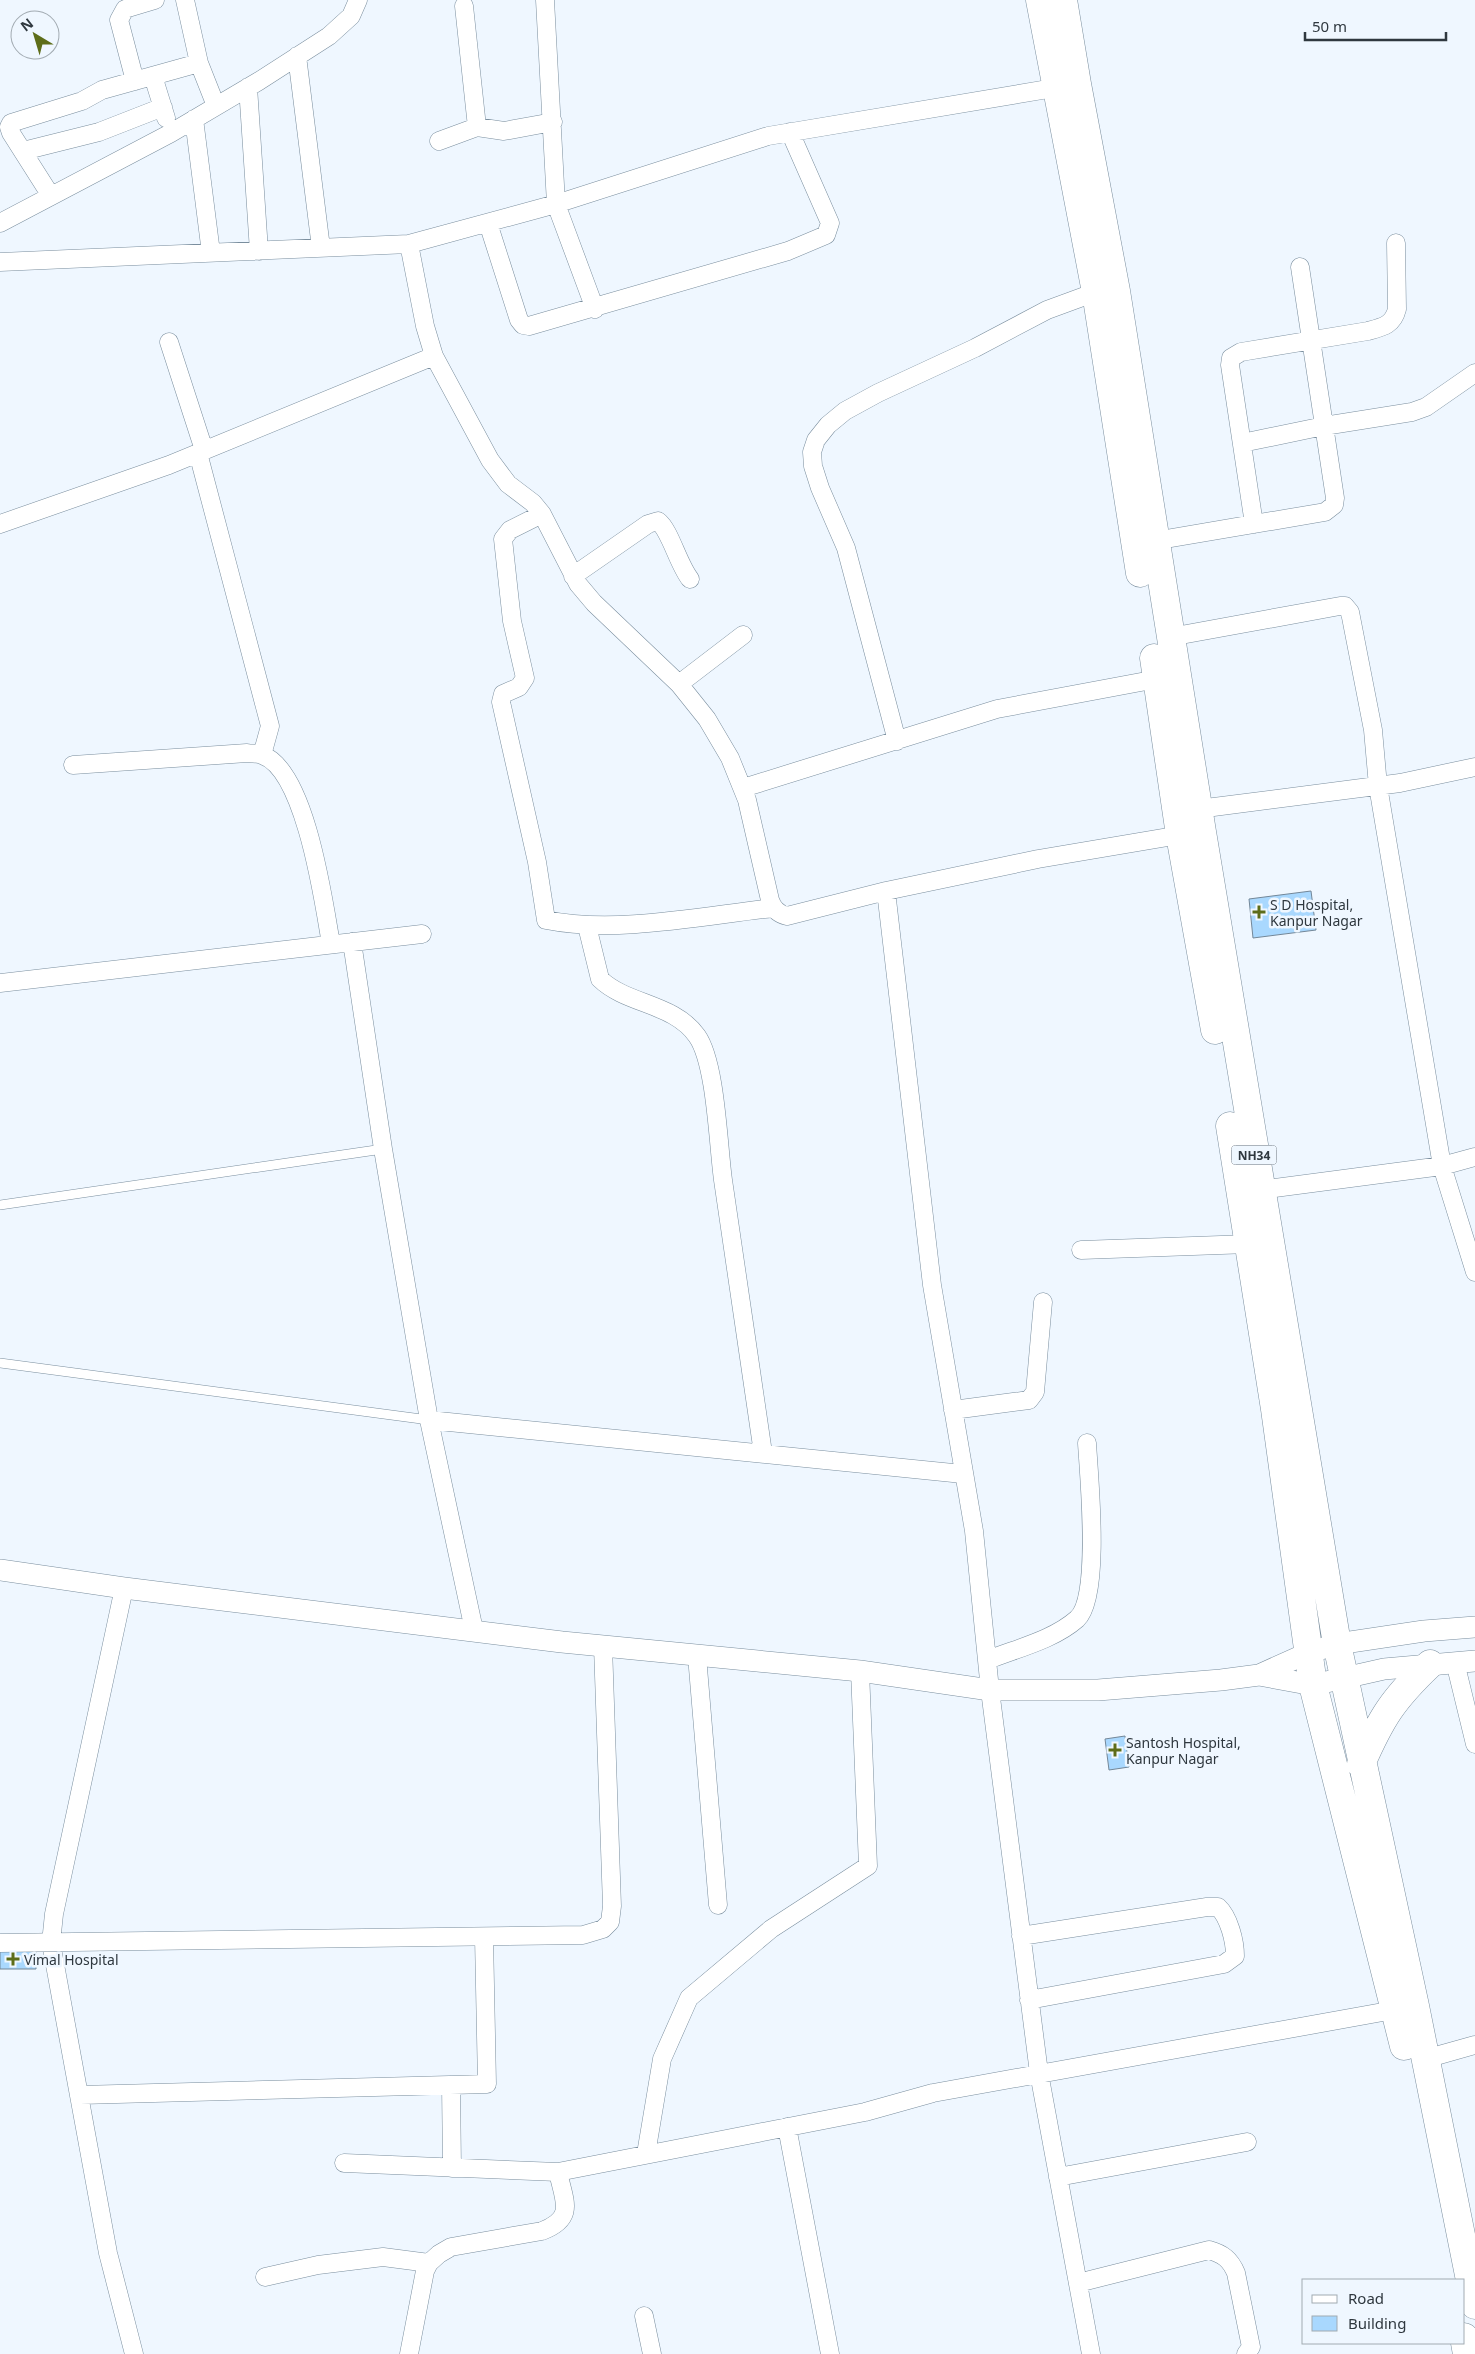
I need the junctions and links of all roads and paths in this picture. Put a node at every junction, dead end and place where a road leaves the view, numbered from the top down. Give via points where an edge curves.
1 (155, 0) edge
2 (185, 0) edge
3 (358, 0) edge
4 (545, 0) edge
5 (1040, 0) edge
6 (1063, 0) edge
7 (464, 6) dead end
8 (297, 56) junction
9 (199, 63) junction
10 (153, 76) junction
11 (136, 81) junction
12 (1066, 86) junction
13 (248, 87) junction
14 (216, 106) junction
15 (163, 107) junction
16 (194, 119) junction
17 (552, 122) junction
18 (477, 127) junction
19 (790, 132) junction
20 (171, 133) junction
21 (439, 141) dead end
22 (23, 151) junction
23 (51, 196) junction
24 (556, 204) junction
25 (0, 223) edge
26 (488, 223) junction
27 (1396, 243) dead end
28 (408, 244) junction
29 (321, 248) junction
30 (259, 251) junction
31 (211, 253) junction
32 (0, 262) edge
33 (1300, 267) dead end
34 (1096, 292) junction
35 (595, 308) junction
36 (1311, 340) junction
37 (169, 342) dead end
38 (434, 356) junction
39 (1475, 373) edge
40 (1324, 426) junction
41 (1242, 443) junction
42 (201, 452) junction
43 (542, 514) junction
44 (0, 524) edge
45 (1254, 524) junction
46 (1154, 541) junction
47 (573, 576) junction
48 (690, 579) dead end
49 (743, 635) dead end
50 (1170, 637) junction
51 (1157, 679) junction
52 (679, 684) junction
53 (897, 741) junction
54 (262, 755) junction
55 (73, 765) dead end
56 (1475, 767) edge
57 (1378, 786) junction
58 (743, 788) junction
59 (1198, 808) junction
60 (1180, 836) junction
61 (886, 891) junction
62 (773, 908) junction
63 (587, 926) junction
64 (422, 934) dead end
65 (352, 942) junction
66 (331, 944) junction
67 (0, 983) edge
68 (383, 1149) junction
69 (1475, 1157) edge
70 (1442, 1166) junction
71 (1260, 1190) junction
72 (0, 1205) edge
73 (1249, 1244) junction
74 (1081, 1250) dead end
75 (1475, 1272) edge
76 (1043, 1302) dead end
77 (0, 1363) edge
78 (953, 1410) junction
79 (429, 1420) junction
80 (1087, 1443) dead end
81 (763, 1453) junction
82 (963, 1474) junction
83 (0, 1570) edge
84 (124, 1588) junction
85 (1475, 1627) edge
86 (474, 1630) junction
87 (1337, 1644) junction
88 (603, 1646) junction
89 (1308, 1653) junction
90 (697, 1656) junction
91 (988, 1660) junction
92 (1453, 1662) edge
93 (860, 1671) junction
94 (1259, 1675) junction
95 (1344, 1677) junction
96 (1313, 1685) junction
97 (990, 1690) junction
98 (1475, 1744) edge
99 (1361, 1764) junction
100 (718, 1904) dead end
101 (484, 1936) junction
102 (1021, 1936) junction
103 (51, 1943) junction
104 (0, 1944) edge
105 (1029, 2000) junction
106 (1406, 2008) junction
107 (1475, 2045) edge
108 (1425, 2059) junction
109 (1039, 2073) junction
110 (451, 2085) junction
111 (80, 2095) junction
112 (787, 2128) junction
113 (1247, 2142) dead end
114 (646, 2154) junction
115 (344, 2163) dead end
116 (452, 2168) junction
117 (558, 2172) junction
118 (1058, 2177) junction
119 (429, 2263) junction
120 (265, 2277) dead end
121 (1452, 2279) edge
122 (1078, 2283) junction
123 (1475, 2305) edge
124 (644, 2316) dead end
125 (134, 2354) edge
126 (409, 2354) edge
127 (652, 2354) edge
128 (830, 2354) edge
129 (1091, 2354) edge
130 (1246, 2354) edge

1 - 11 street via 125,9 119,20
2 - 9 street
3 - 8 street via 351,16 329,36
4 - 17 street
5 - 12 highway, NH34
6 - 12 highway, NH34
7 - 18 street
8 - 13 street
8 - 29 street
9 - 10 street
9 - 14 street
10 - 11 street
10 - 15 street
11 - 22 street via 11,123 11,133
12 - 19 street
12 - 34 highway, NH34
12 - 46 highway, NH34 via 1116,291
13 - 14 street
13 - 30 street
14 - 16 street
15 - 20 street
15 - 22 street via 99,132
16 - 20 street
16 - 31 street
17 - 18 street via 504,131
17 - 24 street
18 - 21 street
19 - 24 street via 768,136
19 - 35 street via 829,216 826,235 788,251
20 - 23 street
22 - 23 street
23 - 25 street
24 - 26 street
24 - 35 street
26 - 28 street
26 - 35 street via 518,320 523,325 535,325
27 - 36 street via 1397,309 1388,326
28 - 29 street
28 - 38 street
29 - 30 street
30 - 31 street
31 - 32 street
33 - 36 street
34 - 51 highway, NH34
34 - 53 street via 1047,310 878,393 845,411 828,424 816,440 812,452 814,466 846,548
36 - 40 street
36 - 41 street via 1241,352 1231,358
37 - 42 street
38 - 42 street
38 - 43 street via 499,474
39 - 40 street via 1426,407 1412,412
40 - 41 street
40 - 45 street via 1334,505 1325,512
41 - 45 street
42 - 44 street
42 - 54 street via 270,726
43 - 47 street
43 - 63 street via 510,530 503,539 512,621 525,678 519,687 503,694 501,702 537,862 546,920
45 - 46 street
46 - 50 highway, NH34
47 - 48 street via 654,521 665,529
47 - 52 street via 594,603
49 - 52 street
50 - 57 street via 1340,606 1348,608 1373,730
50 - 59 highway, NH34
51 - 53 street via 998,709
51 - 60 highway, NH34
52 - 58 street via 707,719
53 - 58 street
54 - 55 street
54 - 66 street via 279,768 309,830
56 - 57 street
57 - 59 street
57 - 70 street
58 - 62 street
59 - 71 highway, NH34
60 - 61 street via 1038,860
60 - 73 highway, NH34
61 - 62 street via 787,916
61 - 78 street via 932,1285
62 - 63 street
63 - 81 street via 600,980 616,991 682,1020 698,1036 706,1053
64 - 65 street
65 - 66 street
65 - 68 street
66 - 67 street
68 - 72 lane
68 - 79 street
69 - 70 street
70 - 71 street
70 - 75 street
71 - 87 highway, NH34
73 - 74 street
73 - 89 highway, NH34
76 - 78 street via 1035,1392 1029,1400
77 - 79 lane
78 - 82 street
79 - 81 street
79 - 86 street
80 - 91 street via 1092,1574 1079,1617 1056,1634
81 - 82 street
82 - 91 street via 974,1532
83 - 84 street
84 - 86 street
84 - 103 street via 54,1914
85 - 87 street via 1424,1630
86 - 88 street
87 - 89 street
87 - 95 highway, NH34
88 - 90 street
88 - 101 street via 612,1896 610,1922 603,1929 583,1935
89 - 94 street
89 - 96 highway, NH34
90 - 93 street
90 - 100 street
91 - 97 street
92 - 95 street
92 - 98 street
92 - 99 highway via 1395,1698 1376,1729
93 - 97 street
93 - 114 street via 868,1866 770,1928 689,1998 662,2059
94 - 96 street
94 - 97 street via 1098,1690
95 - 96 street
95 - 99 highway, NH34
96 - 106 highway, NH34
97 - 102 street
99 - 106 highway, NH34
101 - 103 street
101 - 110 street via 487,2084
102 - 105 street
102 - 105 street via 1218,1907 1224,1912 1235,1947 1235,1956 1224,1964
103 - 104 street
103 - 111 street
105 - 109 street
106 - 108 highway, NH34
106 - 109 street
106 - 121 highway, NH34
107 - 108 street
108 - 123 highway, NH34
109 - 112 street via 933,2093 865,2112
109 - 118 street
110 - 111 street
110 - 116 street
111 - 125 street via 108,2254
112 - 114 street
112 - 128 street
113 - 118 street
114 - 117 street
115 - 116 street
116 - 117 street
117 - 119 street via 565,2210 563,2218 555,2226 451,2247
118 - 122 street
119 - 120 street via 383,2257 318,2265
119 - 126 street
122 - 129 street
122 - 130 street via 1209,2250 1221,2254 1232,2262 1236,2273 1251,2347
124 - 127 street

